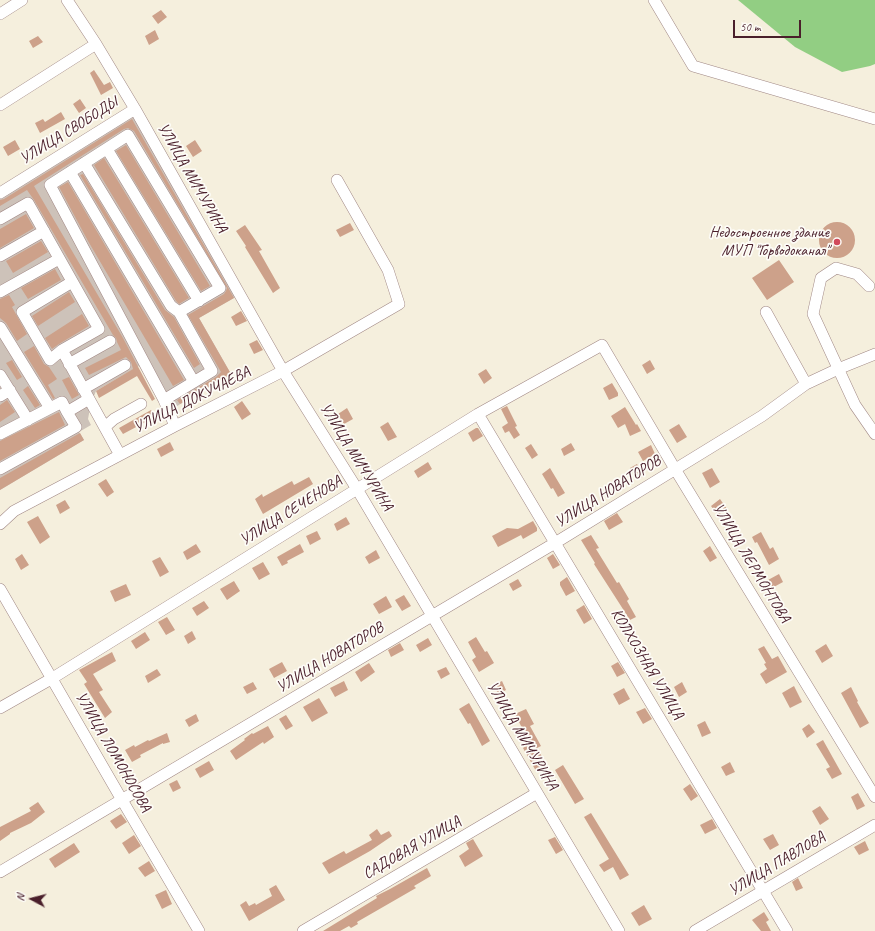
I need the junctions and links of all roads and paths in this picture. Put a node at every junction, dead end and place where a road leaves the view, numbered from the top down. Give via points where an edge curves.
1 (22, 0) edge
2 (67, 0) edge
3 (654, 0) edge
4 (0, 14) edge
5 (96, 44) junction
6 (0, 105) edge
7 (135, 109) junction
8 (875, 119) edge
9 (107, 149) junction
10 (84, 163) junction
11 (70, 172) junction
12 (337, 180) dead end
13 (0, 193) edge
14 (0, 219) edge
15 (44, 231) junction
16 (0, 256) edge
17 (59, 259) junction
18 (72, 282) junction
19 (869, 286) dead end
20 (0, 292) edge
21 (198, 301) junction
22 (179, 312) junction
23 (766, 312) dead end
24 (0, 327) edge
25 (110, 341) dead end
26 (602, 345) joint
27 (62, 350) junction
28 (875, 354) edge
29 (69, 364) junction
30 (125, 365) dead end
31 (838, 369) junction
32 (283, 371) junction
33 (0, 375) edge
34 (194, 382) junction
35 (806, 384) junction
36 (83, 389) junction
37 (10, 390) junction
38 (0, 396) edge
39 (89, 399) junction
40 (164, 400) junction
41 (141, 404) dead end
42 (50, 408) junction
43 (67, 412) junction
44 (478, 414) junction
45 (28, 420) junction
46 (175, 426) junction
47 (105, 427) junction
48 (0, 434) edge
49 (875, 434) edge
50 (120, 455) junction
51 (0, 469) edge
52 (675, 469) junction
53 (357, 489) junction
54 (0, 524) edge
55 (556, 543) junction
56 (0, 589) edge
57 (432, 616) junction
58 (52, 679) junction
59 (0, 708) edge
60 (538, 793) junction
61 (875, 797) edge
62 (122, 800) junction
63 (875, 825) edge
64 (0, 872) edge
65 (764, 891) junction
66 (199, 931) edge
67 (303, 931) edge
68 (619, 931) edge
69 (695, 931) edge
70 (787, 931) edge

1 - 4 street
2 - 5 street, УЛИЦА МИЧУРИНА
3 - 8 street via 693,66
5 - 6 street
5 - 7 street, УЛИЦА МИЧУРИНА
7 - 13 street, УЛИЦА СВОБОДЫ
7 - 32 street, УЛИЦА МИЧУРИНА
9 - 10 street
9 - 21 street
9 - 21 street via 128,135 220,288
10 - 11 street
10 - 22 street via 171,306
11 - 34 street
11 - 40 street via 50,185
12 - 32 street, УЛИЦА ДОКУЧАЕВА via 388,270 399,304
14 - 15 street via 28,203
15 - 16 street
15 - 17 street
17 - 18 street
17 - 20 street
18 - 27 street via 99,329
18 - 27 street via 22,312 50,360
19 - 31 street via 857,274 836,268 821,278 813,314
21 - 22 street
22 - 34 street via 212,371
23 - 35 street
24 - 42 street
25 - 29 street
26 - 44 street, УЛИЦА СЕЧЕНОВА
26 - 52 street, УЛИЦА ЛЕРМОНТОВА
27 - 29 street
28 - 31 street, УЛИЦА НОВАТОРОВ
29 - 36 street
30 - 36 street
31 - 35 street, УЛИЦА НОВАТОРОВ
31 - 49 street via 855,405
32 - 46 street, УЛИЦА ДОКУЧАЕВА
32 - 53 street, УЛИЦА МИЧУРИНА
33 - 37 street
34 - 40 street
35 - 52 street, УЛИЦА НОВАТОРОВ via 762,416
36 - 39 street
37 - 38 street
37 - 45 street
39 - 43 street
39 - 47 street
40 - 46 street
41 - 47 street
42 - 43 street via 62,402
42 - 45 street
43 - 51 street via 76,426
44 - 53 street, УЛИЦА СЕЧЕНОВА
44 - 55 street, КОЛХОЗНАЯ УЛИЦА
45 - 48 street
46 - 50 street, УЛИЦА ДОКУЧАЕВА
47 - 50 street
50 - 54 street, УЛИЦА ДОКУЧАЕВА via 14,511
52 - 55 street, УЛИЦА НОВАТОРОВ
52 - 61 street, УЛИЦА ЛЕРМОНТОВА
53 - 57 street, УЛИЦА МИЧУРИНА
53 - 58 street, УЛИЦА СЕЧЕНОВА
55 - 57 street, УЛИЦА НОВАТОРОВ
55 - 65 street, КОЛХОЗНАЯ УЛИЦА
56 - 58 street, УЛИЦА ЛОМОНОСОВА
57 - 60 street, УЛИЦА МИЧУРИНА
57 - 62 street, УЛИЦА НОВАТОРОВ
58 - 59 street, УЛИЦА СЕЧЕНОВА
58 - 62 street, УЛИЦА ЛОМОНОСОВА
60 - 67 street, САДОВАЯ УЛИЦА
60 - 68 street, УЛИЦА МИЧУРИНА
62 - 64 street, УЛИЦА НОВАТОРОВ
62 - 66 street, УЛИЦА ЛОМОНОСОВА
63 - 65 street, УЛИЦА ПАВЛОВА
65 - 69 street, УЛИЦА ПАВЛОВА
65 - 70 street, КОЛХОЗНАЯ УЛИЦА

